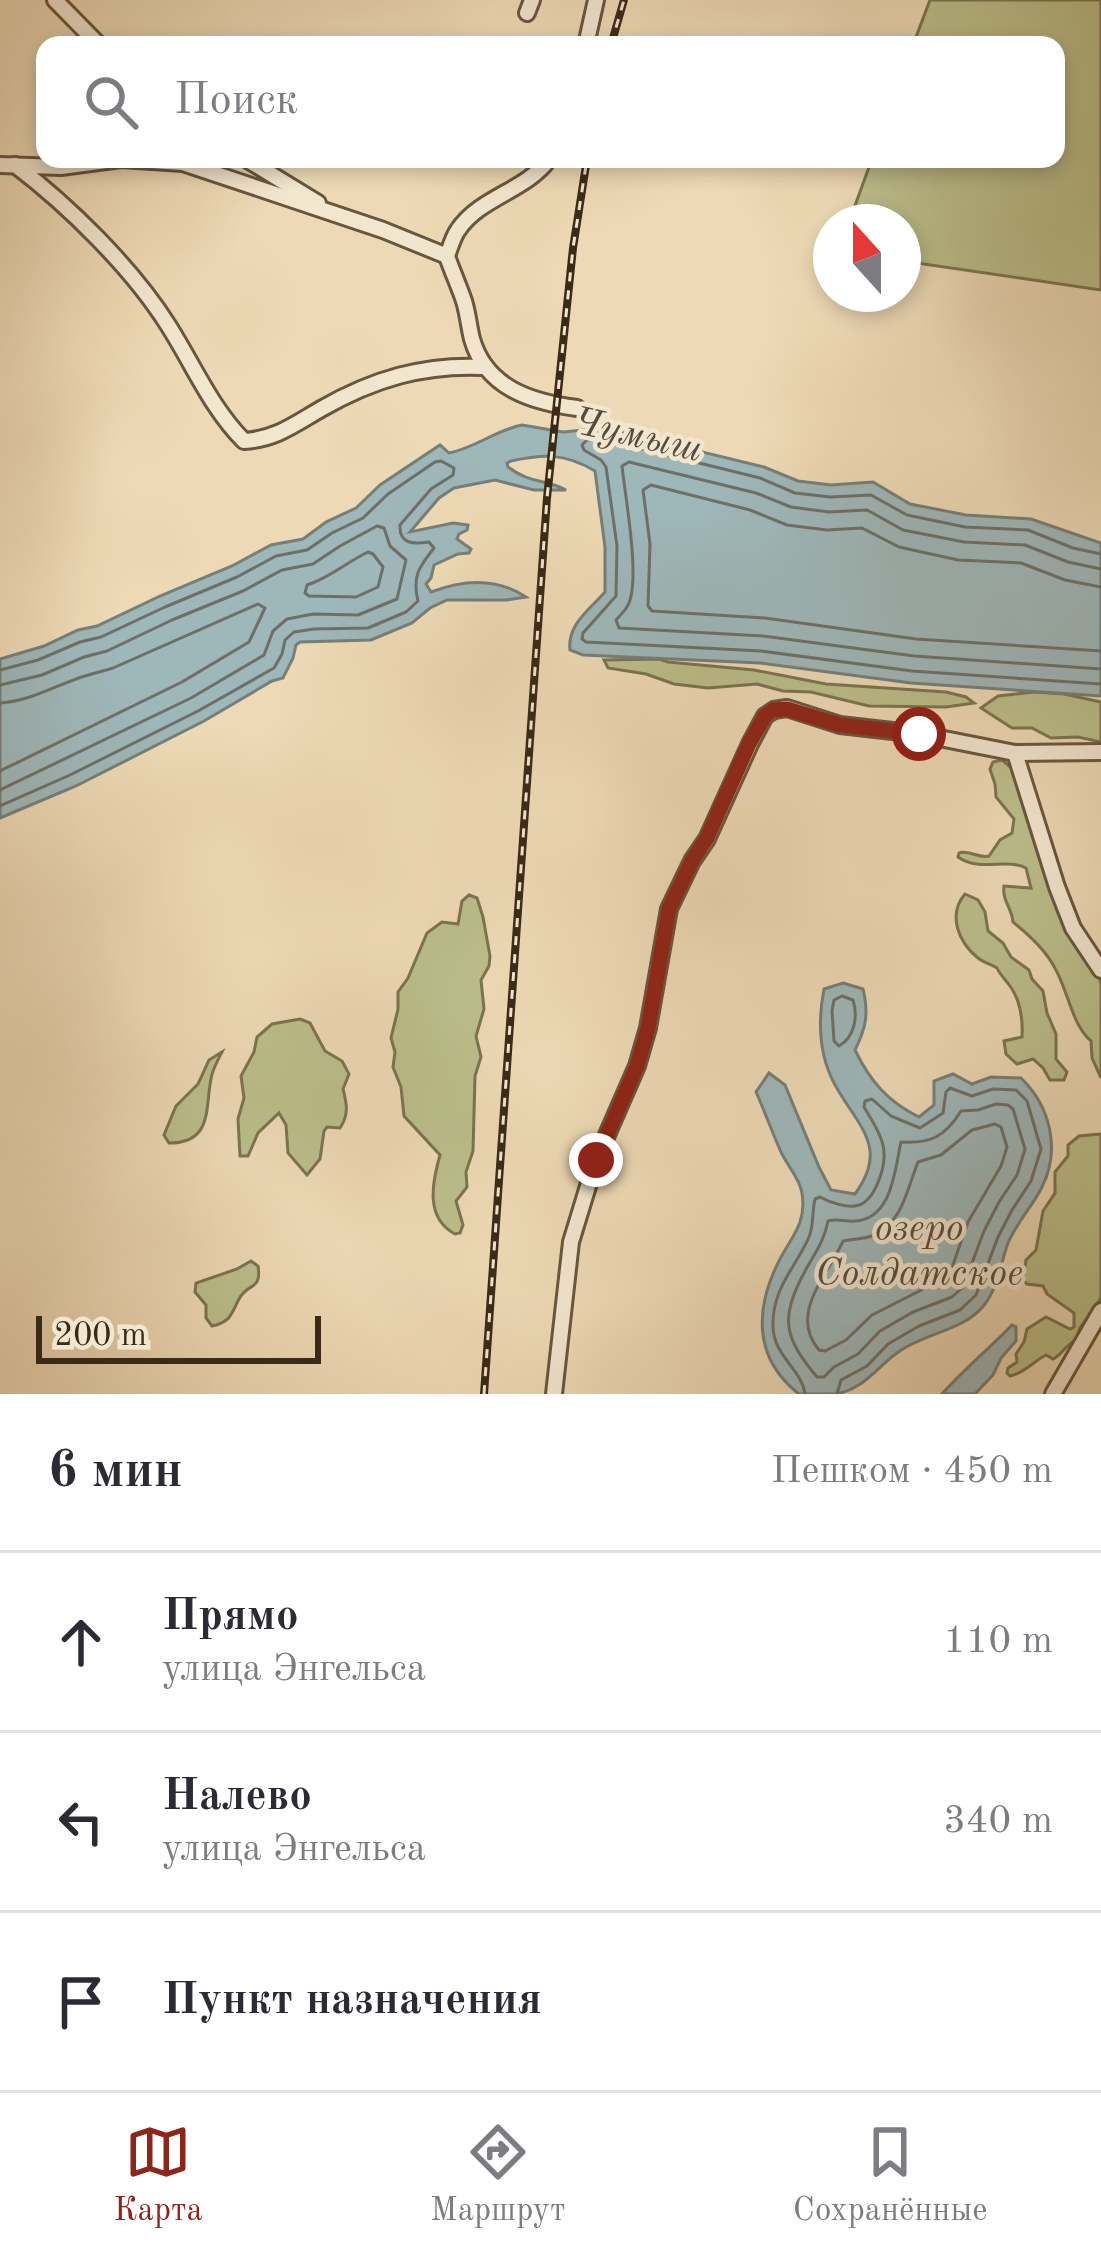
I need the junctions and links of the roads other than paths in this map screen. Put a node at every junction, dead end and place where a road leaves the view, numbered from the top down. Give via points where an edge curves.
1 (55, 0) edge
2 (596, 0) edge
3 (90, 36) edge
4 (588, 36) edge
5 (8, 165) edge
6 (198, 168) edge
7 (261, 168) edge
8 (542, 168) edge
9 (338, 215) junction
10 (447, 256) junction
11 (484, 367) junction
12 (577, 408) dead end
13 (1101, 752) edge
14 (1016, 753) junction
15 (1101, 970) edge
16 (1101, 1311) edge
17 (554, 1394) edge
18 (1053, 1394) edge

1 - 3 street
2 - 4 street
5 - 11 street via 40,184 135,278 244,441 273,437 388,377
6 - 9 street
7 - 9 street
8 - 10 street via 477,210
9 - 10 street
10 - 11 street
11 - 12 street via 527,398
13 - 14 street
14 - 15 street via 1073,928
14 - 17 street via 787,709 760,722 669,909 637,1066 571,1242
16 - 18 street

